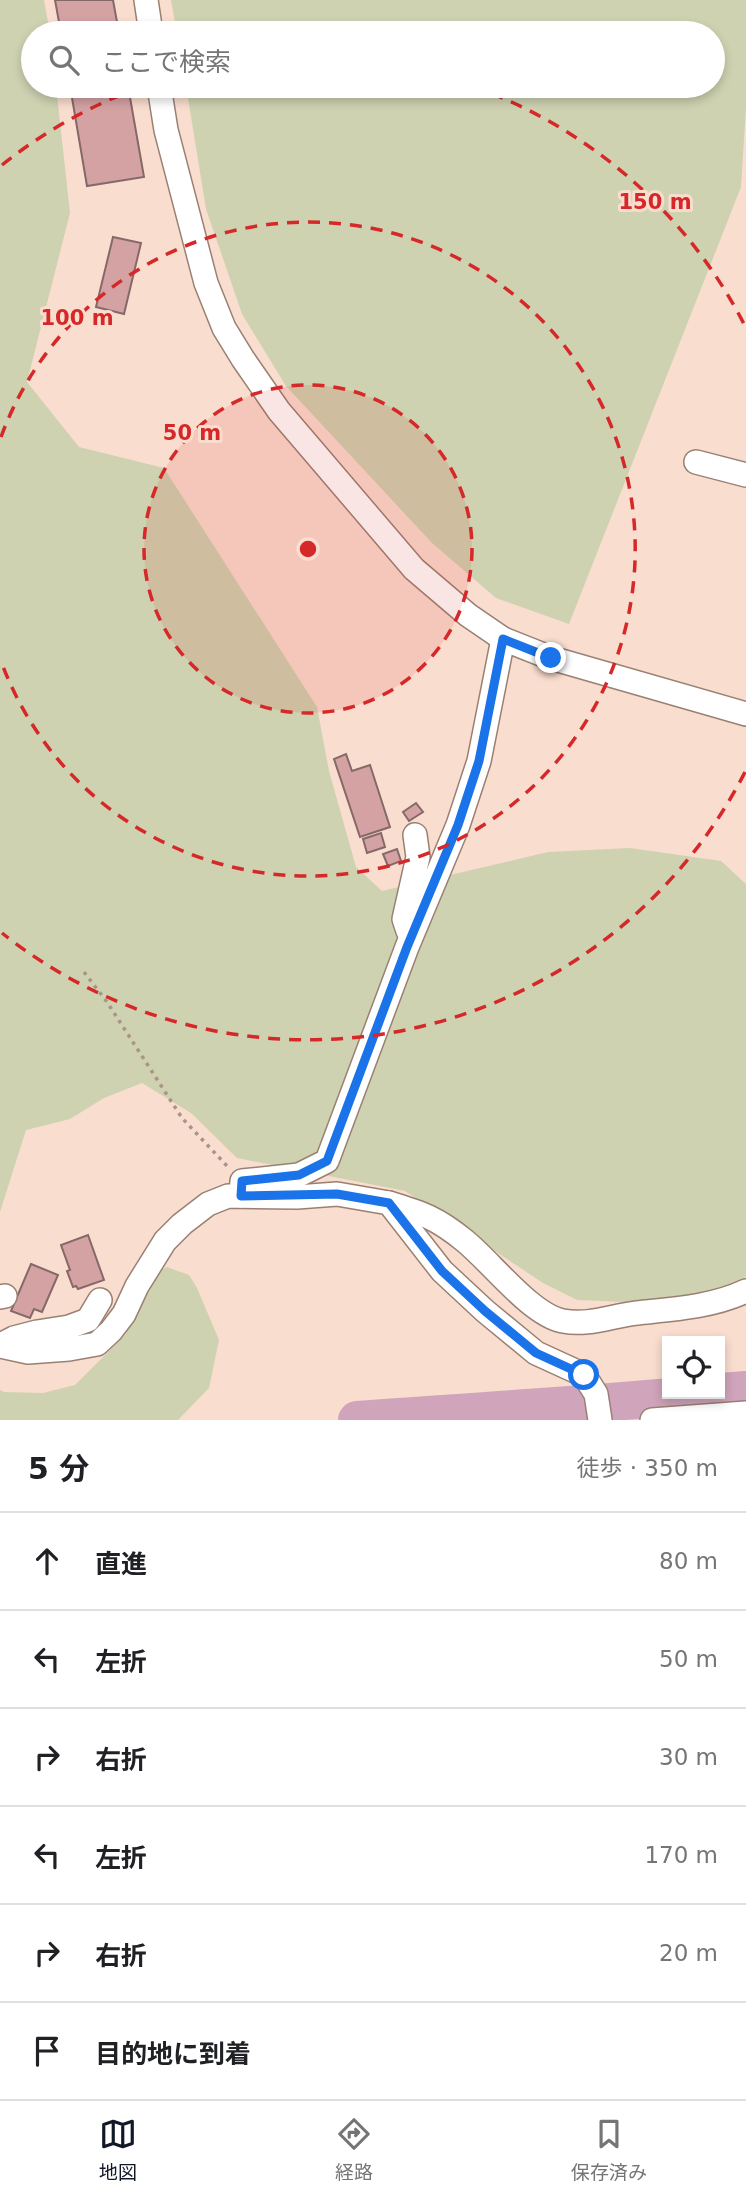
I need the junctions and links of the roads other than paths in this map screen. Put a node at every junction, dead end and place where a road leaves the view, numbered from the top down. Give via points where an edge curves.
1 (146, 0) edge
2 (149, 21) edge
3 (161, 98) edge
4 (696, 462) dead end
5 (746, 475) edge
6 (503, 639) junction
7 (746, 715) edge
8 (415, 835) dead end
9 (410, 939) junction
10 (242, 1189) junction
11 (389, 1203) junction
12 (746, 1291) edge
13 (100, 1300) dead end
14 (0, 1346) edge
15 (598, 1407) edge
16 (746, 1413) edge
17 (652, 1420) edge

1 - 2 street
3 - 6 street via 206,283 224,328 243,359 279,411 414,569
4 - 5 street
6 - 7 street via 551,658
6 - 9 street via 479,761 458,825
8 - 9 street via 418,857 404,919
9 - 10 street via 327,1161 299,1175
10 - 11 street via 337,1194
10 - 14 street via 208,1204 173,1232 124,1314 97,1343 28,1352
11 - 12 street via 422,1212 443,1224 534,1307 561,1321 595,1322 700,1306
11 - 15 street via 442,1271 485,1311 536,1353 584,1375
13 - 14 street via 88,1320 14,1338
16 - 17 street

